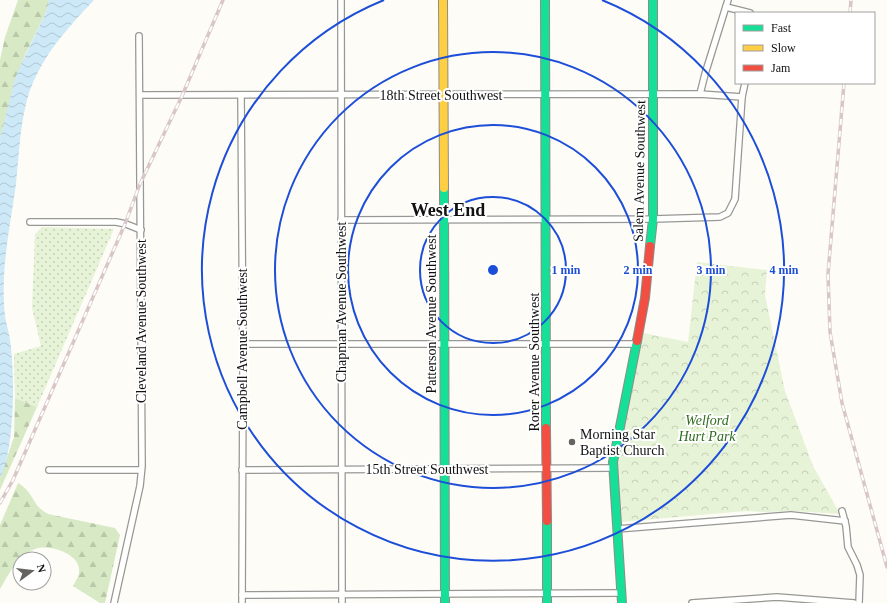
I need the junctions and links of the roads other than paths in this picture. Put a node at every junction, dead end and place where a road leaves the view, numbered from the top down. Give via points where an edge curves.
1 (341, 0) edge
2 (443, 0) edge
3 (545, 0) edge
4 (653, 0) edge
5 (728, 0) edge
6 (726, 7) junction
7 (746, 12) edge
8 (139, 36) dead end
9 (745, 84) edge
10 (700, 94) junction
11 (140, 95) junction
12 (241, 95) junction
13 (341, 95) junction
14 (443, 95) junction
15 (546, 95) junction
16 (653, 95) junction
17 (742, 97) junction
18 (653, 219) junction
19 (341, 220) junction
20 (444, 220) junction
21 (546, 220) junction
22 (30, 222) dead end
23 (141, 230) junction
24 (243, 344) junction
25 (444, 344) junction
26 (547, 344) junction
27 (636, 344) junction
28 (341, 345) junction
29 (547, 468) junction
30 (612, 468) junction
31 (342, 469) junction
32 (445, 469) junction
33 (49, 470) dead end
34 (141, 470) junction
35 (242, 470) junction
36 (842, 511) dead end
37 (845, 521) junction
38 (617, 529) junction
39 (622, 593) junction
40 (342, 594) junction
41 (445, 594) junction
42 (548, 594) junction
43 (242, 595) junction
44 (114, 603) edge
45 (242, 603) edge
46 (342, 603) edge
47 (445, 603) edge
48 (548, 603) edge
49 (622, 603) edge
50 (692, 603) edge
51 (854, 603) edge
52 (859, 603) edge

1 - 13 street, Chapman Avenue Southwest
2 - 14 street, Patterson Avenue Southwest
3 - 15 street, Rorer Avenue Southwest
4 - 16 street, Salem Avenue Southwest
5 - 6 street
6 - 7 street
6 - 10 street
8 - 11 street, Cleveland Avenue Southwest
9 - 17 street
10 - 16 street, 18th Street Southwest
10 - 17 street, 18th Street Southwest
11 - 12 street, 18th Street Southwest
11 - 23 street, Cleveland Avenue Southwest
12 - 13 street, 18th Street Southwest
12 - 24 street, Campbell Avenue Southwest
13 - 14 street, 18th Street Southwest
13 - 19 street, Chapman Avenue Southwest
14 - 15 street, 18th Street Southwest
14 - 20 street, Patterson Avenue Southwest
15 - 16 street, 18th Street Southwest
15 - 21 street, Rorer Avenue Southwest
16 - 18 street, Salem Avenue Southwest
17 - 18 street via 735,199 728,213 720,217
18 - 21 street
18 - 27 street, Salem Avenue Southwest via 648,280
19 - 20 street
19 - 28 street, Chapman Avenue Southwest
20 - 21 street
20 - 25 street, Patterson Avenue Southwest
21 - 26 street, Rorer Avenue Southwest
22 - 23 street via 116,222
23 - 34 street, Cleveland Avenue Southwest
24 - 28 street
24 - 35 street, Campbell Avenue Southwest
25 - 26 street
25 - 28 street
25 - 32 street, Patterson Avenue Southwest
26 - 27 street
26 - 29 street, Rorer Avenue Southwest
27 - 30 street, Salem Avenue Southwest
28 - 31 street, Chapman Avenue Southwest
29 - 30 street, 15th Street Southwest
29 - 32 street, 15th Street Southwest
29 - 42 street, Rorer Avenue Southwest
30 - 38 street, Salem Avenue Southwest
31 - 32 street, 15th Street Southwest
31 - 35 street, 15th Street Southwest
31 - 40 street, Chapman Avenue Southwest
32 - 41 street, Patterson Avenue Southwest
33 - 34 street
34 - 44 street, Cleveland Avenue Southwest
35 - 43 street, Campbell Avenue Southwest
36 - 37 street
37 - 38 street via 791,515
37 - 52 street via 848,547 860,574
38 - 39 street, Salem Avenue Southwest
39 - 42 street
39 - 49 street, Salem Avenue Southwest
40 - 41 street
40 - 43 street
40 - 46 street, Chapman Avenue Southwest
41 - 42 street
41 - 47 street, Patterson Avenue Southwest
42 - 48 street, Rorer Avenue Southwest
43 - 45 street, Campbell Avenue Southwest
50 - 51 street via 792,597

